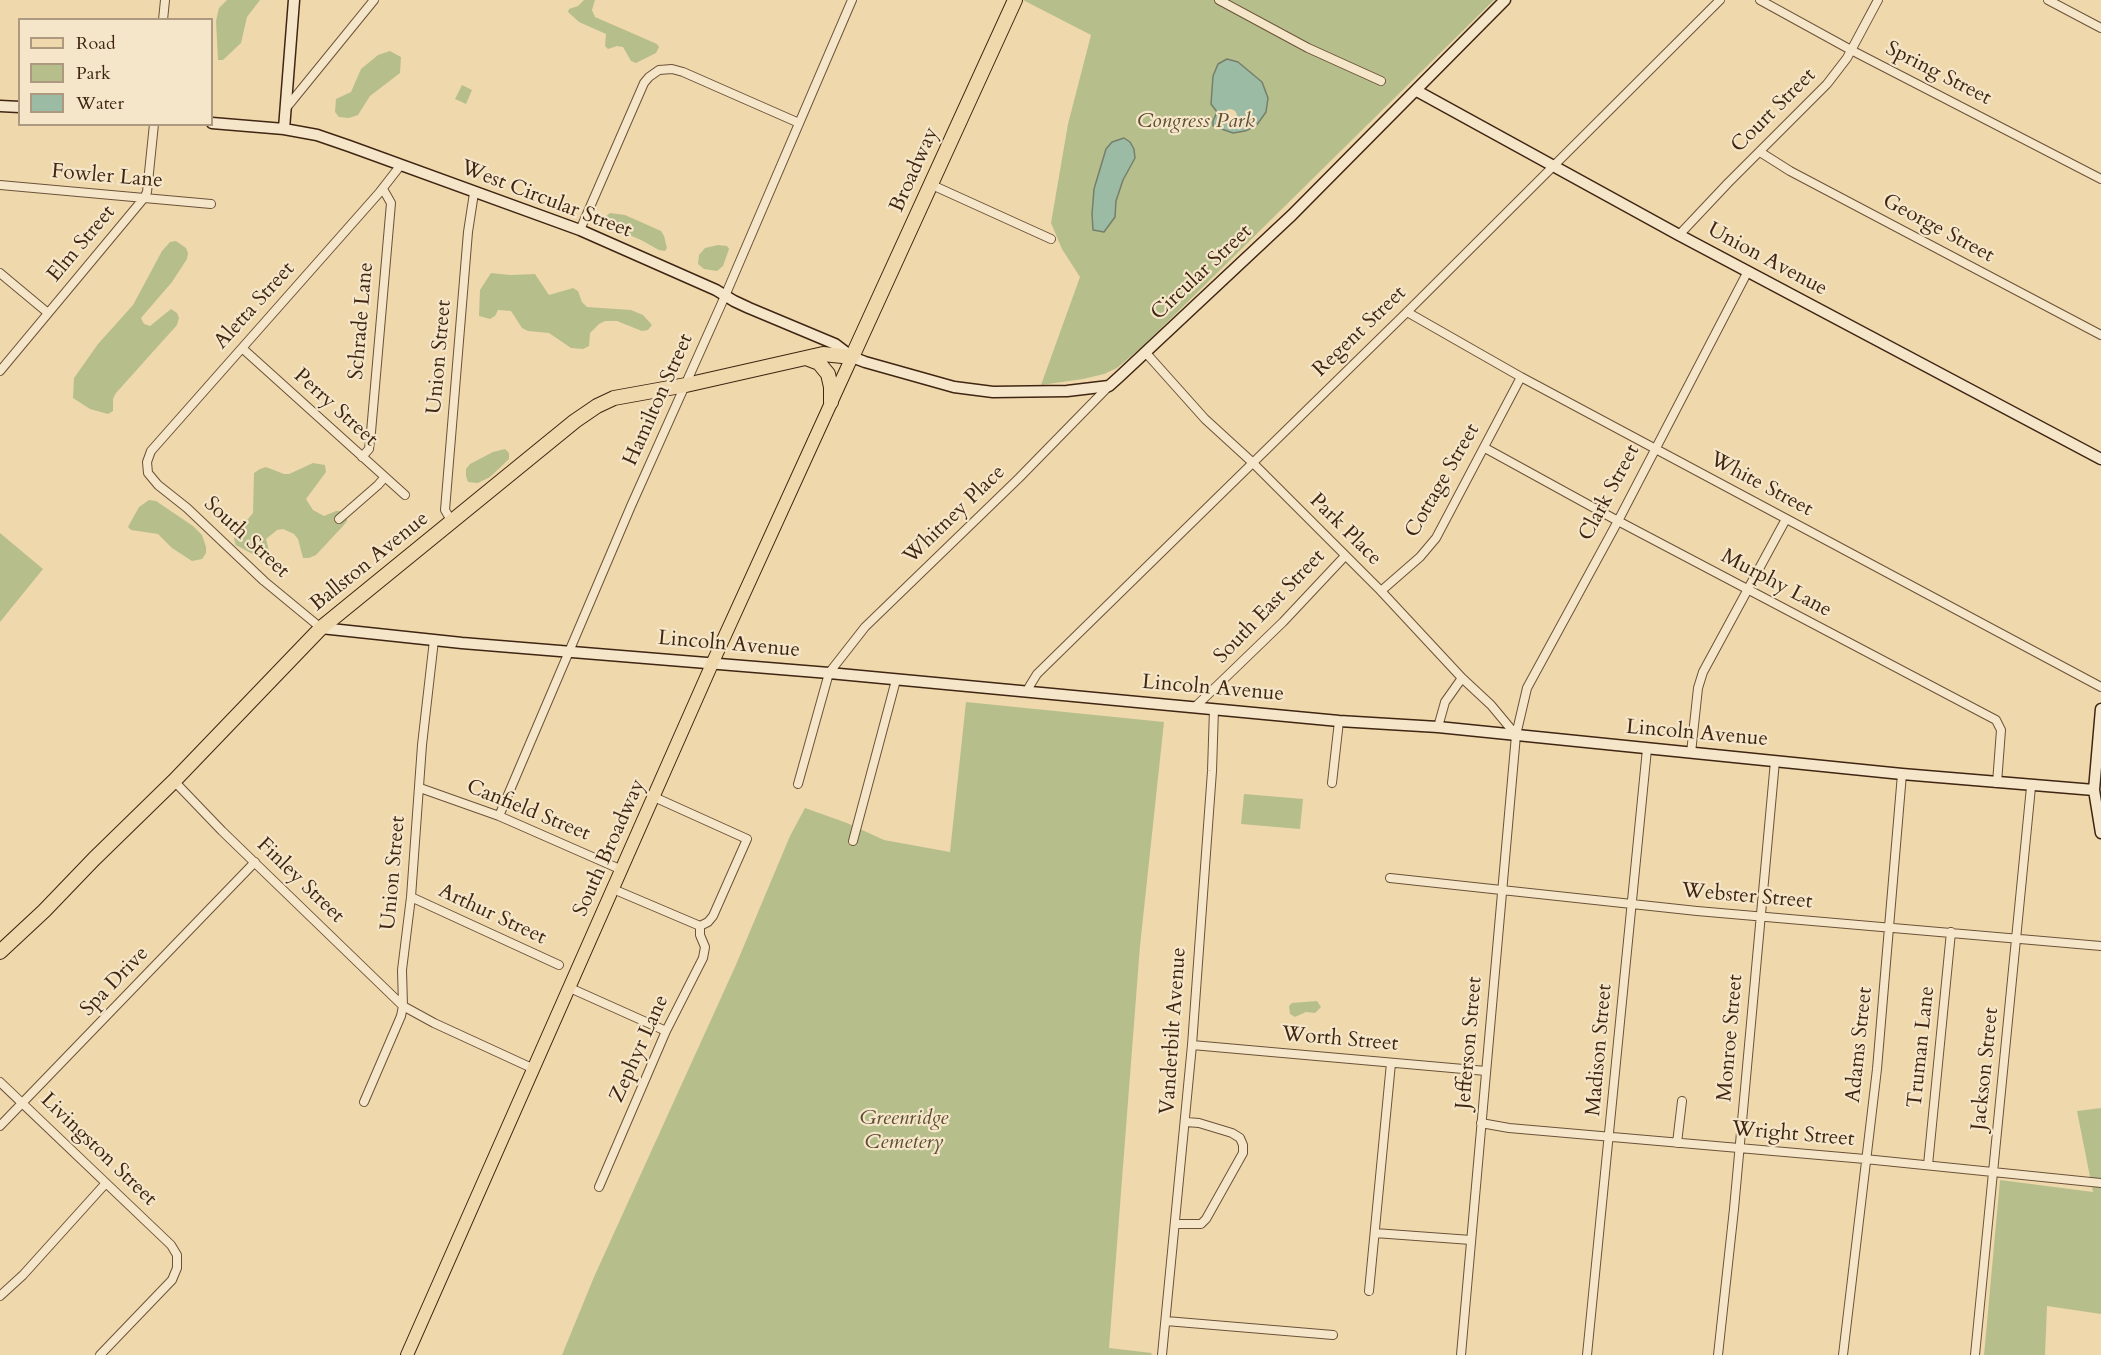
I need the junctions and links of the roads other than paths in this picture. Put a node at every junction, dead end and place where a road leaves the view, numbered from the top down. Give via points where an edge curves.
1 (165, 0) edge
2 (294, 0) edge
3 (374, 0) edge
4 (852, 0) edge
5 (1015, 0) edge
6 (1219, 0) edge
7 (1505, 0) edge
8 (1720, 0) edge
9 (1760, 0) edge
10 (1878, 0) edge
11 (2048, 0) edge
12 (163, 18) edge
13 (2101, 28) edge
14 (1851, 50) junction
15 (1381, 81) dead end
16 (1417, 91) junction
17 (0, 106) edge
18 (18, 107) edge
19 (287, 107) junction
20 (213, 123) edge
21 (799, 123) junction
22 (154, 126) edge
23 (284, 129) junction
24 (1760, 152) junction
25 (400, 165) junction
26 (1553, 166) junction
27 (2101, 179) edge
28 (932, 184) junction
29 (0, 185) edge
30 (382, 189) junction
31 (474, 192) junction
32 (144, 198) junction
33 (211, 204) dead end
34 (580, 230) junction
35 (1679, 235) junction
36 (1051, 239) dead end
37 (1748, 271) junction
38 (0, 273) edge
39 (725, 296) junction
40 (1407, 312) junction
41 (48, 313) junction
42 (2101, 335) edge
43 (242, 348) junction
44 (1146, 353) junction
45 (852, 357) junction
46 (806, 358) junction
47 (0, 371) edge
48 (1521, 377) junction
49 (686, 385) junction
50 (1109, 386) junction
51 (831, 402) junction
52 (1485, 448) junction
53 (1654, 448) junction
54 (363, 457) junction
55 (2101, 459) edge
56 (1252, 462) junction
57 (148, 473) joint
58 (385, 477) junction
59 (405, 495) dead end
60 (339, 519) dead end
61 (1786, 519) junction
62 (1618, 521) junction
63 (452, 522) junction
64 (1345, 556) junction
65 (1749, 589) junction
66 (1381, 591) junction
67 (321, 628) junction
68 (434, 640) junction
69 (569, 651) junction
70 (712, 664) junction
71 (829, 673) junction
72 (1462, 678) junction
73 (896, 680) junction
74 (2101, 687) edge
75 (1028, 691) junction
76 (1195, 707) junction
77 (1214, 709) junction
78 (2101, 709) edge
79 (1340, 721) junction
80 (1438, 727) junction
81 (1516, 735) junction
82 (1647, 749) junction
83 (1691, 753) junction
84 (1776, 761) junction
85 (1902, 774) junction
86 (174, 781) junction
87 (1332, 783) dead end
88 (1997, 783) junction
89 (798, 784) dead end
90 (2031, 786) junction
91 (420, 788) junction
92 (2098, 791) edge
93 (654, 797) junction
94 (499, 816) junction
95 (2101, 833) edge
96 (853, 841) dead end
97 (255, 862) junction
98 (621, 870) junction
99 (1390, 878) dead end
100 (613, 889) junction
101 (1502, 890) junction
102 (411, 897) junction
103 (1632, 904) junction
104 (1760, 917) junction
105 (700, 926) junction
106 (1888, 927) junction
107 (1951, 932) junction
108 (2017, 938) junction
109 (2101, 946) edge
110 (0, 952) edge
111 (559, 965) dead end
112 (570, 988) junction
113 (403, 1006) junction
114 (666, 1031) junction
115 (1192, 1045) junction
116 (1391, 1063) junction
117 (534, 1069) junction
118 (1486, 1071) junction
119 (0, 1082) edge
120 (1682, 1101) dead end
121 (23, 1102) junction
122 (364, 1102) dead end
123 (1185, 1122) junction
124 (1481, 1124) junction
125 (0, 1126) edge
126 (1610, 1136) junction
127 (1677, 1143) junction
128 (1740, 1148) junction
129 (1865, 1159) junction
130 (1929, 1165) junction
131 (1994, 1172) junction
132 (106, 1183) junction
133 (2101, 1183) edge
134 (599, 1187) dead end
135 (1176, 1224) junction
136 (1375, 1233) junction
137 (1471, 1240) junction
138 (1369, 1291) dead end
139 (0, 1296) edge
140 (1166, 1321) junction
141 (1333, 1335) dead end
142 (100, 1355) edge
143 (407, 1355) edge
144 (1162, 1355) edge
145 (1461, 1355) edge
146 (1587, 1355) edge
147 (1718, 1355) edge
148 (1842, 1355) edge
149 (1975, 1355) edge

1 - 12 street
2 - 19 street
3 - 19 street
4 - 21 street, Hamilton Street
5 - 28 highway, Broadway
6 - 15 street via 1308,48
7 - 16 street, Circular Street
8 - 26 street, Regent Street
9 - 14 street, Spring Street
10 - 14 street, Court Street
11 - 13 street
14 - 24 street, Court Street via 1827,84
14 - 27 street, Spring Street
16 - 26 street, Union Avenue
16 - 44 street, Circular Street
17 - 18 street
19 - 23 street
20 - 23 street, West Circular Street
21 - 34 street via 683,72 659,70 644,83
21 - 39 street, Hamilton Street
22 - 32 street, Elm Street
23 - 25 street, West Circular Street via 317,135
24 - 35 street, Court Street
24 - 42 street, George Street
25 - 30 street, Aletta Street
25 - 31 street, West Circular Street
26 - 35 street, Union Avenue
26 - 40 street, Regent Street
28 - 36 street
28 - 45 highway, Broadway
29 - 32 street, Fowler Lane
30 - 43 street, Aletta Street
30 - 54 street, Schrade Lane via 391,203 371,432 369,449
31 - 34 street, West Circular Street
31 - 63 street, Union Street via 445,510
32 - 33 street, Fowler Lane
32 - 41 street, Elm Street
34 - 39 street, West Circular Street
35 - 37 street, Union Avenue
37 - 53 street, Clark Street
37 - 55 street, Union Avenue
38 - 41 street
39 - 45 street, West Circular Street via 835,344
39 - 49 street, Hamilton Street
40 - 48 street, White Street
40 - 56 street, Regent Street
41 - 47 street, Elm Street
43 - 54 street, Perry Street
43 - 57 street, Aletta Street via 151,450
44 - 50 street, Circular Street
44 - 56 street, Park Place via 1205,419
45 - 46 highway, Ballston Avenue via 823,354
45 - 50 street via 929,381 993,392
45 - 51 main road, South Broadway
46 - 49 highway, Ballston Avenue
46 - 51 highway via 819,363 828,374
48 - 52 street, Cottage Street
48 - 53 street, White Street
49 - 63 highway, Ballston Avenue via 614,398 597,406
49 - 69 street, Hamilton Street
50 - 71 street, Whitney Place via 865,627
51 - 70 main road, South Broadway
52 - 62 street, Murphy Lane
52 - 66 street, Cottage Street via 1436,538
53 - 61 street, White Street
53 - 62 street, Clark Street
54 - 58 street, Perry Street
56 - 64 street, Park Place
56 - 75 street, Regent Street via 1037,674
57 - 67 street, South Street via 264,581
58 - 59 street, Perry Street
58 - 60 street
61 - 65 street
61 - 74 street, White Street
62 - 65 street, Murphy Lane
62 - 81 street, Clark Street via 1533,673
63 - 67 highway, Ballston Avenue
64 - 66 street, Park Place
64 - 76 street, South East Street
65 - 83 street via 1703,672
65 - 88 street, Murphy Lane via 1996,720 2001,730
66 - 72 street, Park Place
67 - 68 street, Lincoln Avenue
67 - 86 highway, Ballston Avenue
68 - 69 street, Lincoln Avenue
68 - 91 street, Union Street
69 - 70 street, Lincoln Avenue
69 - 94 street, Hamilton Street
70 - 71 street, Lincoln Avenue
70 - 93 main road, South Broadway
71 - 73 street, Lincoln Avenue
71 - 89 street
72 - 80 street via 1445,702
72 - 81 street, Park Place
73 - 75 street, Lincoln Avenue
73 - 96 street
75 - 76 street, Lincoln Avenue
76 - 77 street, Lincoln Avenue
77 - 79 street, Lincoln Avenue
77 - 115 street, Vanderbilt Avenue
78 - 92 street
79 - 80 street, Lincoln Avenue
79 - 87 street
80 - 81 street, Lincoln Avenue
81 - 82 street, Lincoln Avenue
81 - 101 street, Jefferson Street
82 - 83 street, Lincoln Avenue
82 - 103 street, Madison Street
83 - 84 street, Lincoln Avenue
84 - 85 street, Lincoln Avenue
84 - 104 street, Monroe Street
85 - 88 street, Lincoln Avenue
85 - 106 street, Adams Street
86 - 97 street, Finley Street
86 - 110 highway, Ballston Avenue
88 - 90 street, Lincoln Avenue
90 - 92 street, Lincoln Avenue
90 - 108 street, Jackson Street
91 - 94 street, Canfield Street
91 - 102 street, Union Street
92 - 95 street
93 - 98 main road, South Broadway
93 - 105 street via 747,840 713,916
94 - 98 street, Canfield Street
97 - 113 street, Finley Street
97 - 121 street, Spa Drive
98 - 100 main road, South Broadway
99 - 101 street, Webster Street
100 - 105 street
100 - 112 main road, South Broadway
101 - 103 street, Webster Street
101 - 118 street, Jefferson Street
102 - 111 street, Arthur Street
102 - 113 street, Union Street via 402,970
103 - 104 street, Webster Street
103 - 126 street, Madison Street
104 - 106 street, Webster Street
104 - 128 street, Monroe Street
105 - 114 street, Zephyr Lane via 705,947 703,958
106 - 107 street, Webster Street
106 - 129 street, Adams Street via 1877,1069
107 - 108 street, Webster Street
107 - 130 street, Truman Lane
108 - 109 street, Webster Street
108 - 131 street, Jackson Street
112 - 114 street
112 - 117 main road, South Broadway
113 - 117 street, Finley Street
113 - 122 street, Union Street
114 - 134 street, Zephyr Lane
115 - 116 street, Worth Street
115 - 123 street, Vanderbilt Avenue
116 - 118 street, Worth Street
116 - 136 street
117 - 143 main road, South Broadway
118 - 124 street, Jefferson Street
119 - 121 street, Livingston Street
120 - 127 street
121 - 125 street, Spa Drive
121 - 132 street, Livingston Street
123 - 135 street, Vanderbilt Avenue
123 - 135 street via 1232,1133 1240,1138 1243,1153 1206,1219 1201,1224
124 - 126 street, Wright Street
124 - 137 street, Jefferson Street
126 - 127 street, Wright Street
126 - 146 street, Madison Street
127 - 128 street, Wright Street
128 - 129 street, Wright Street
128 - 147 street, Monroe Street
129 - 130 street, Wright Street
129 - 148 street, Adams Street
130 - 131 street, Wright Street
131 - 133 street, Wright Street
131 - 149 street, Jackson Street
132 - 139 street
132 - 142 street, Livingston Street via 171,1245 178,1261 172,1280
135 - 140 street, Vanderbilt Avenue
136 - 137 street
136 - 138 street
137 - 145 street, Jefferson Street
140 - 141 street
140 - 144 street, Vanderbilt Avenue

